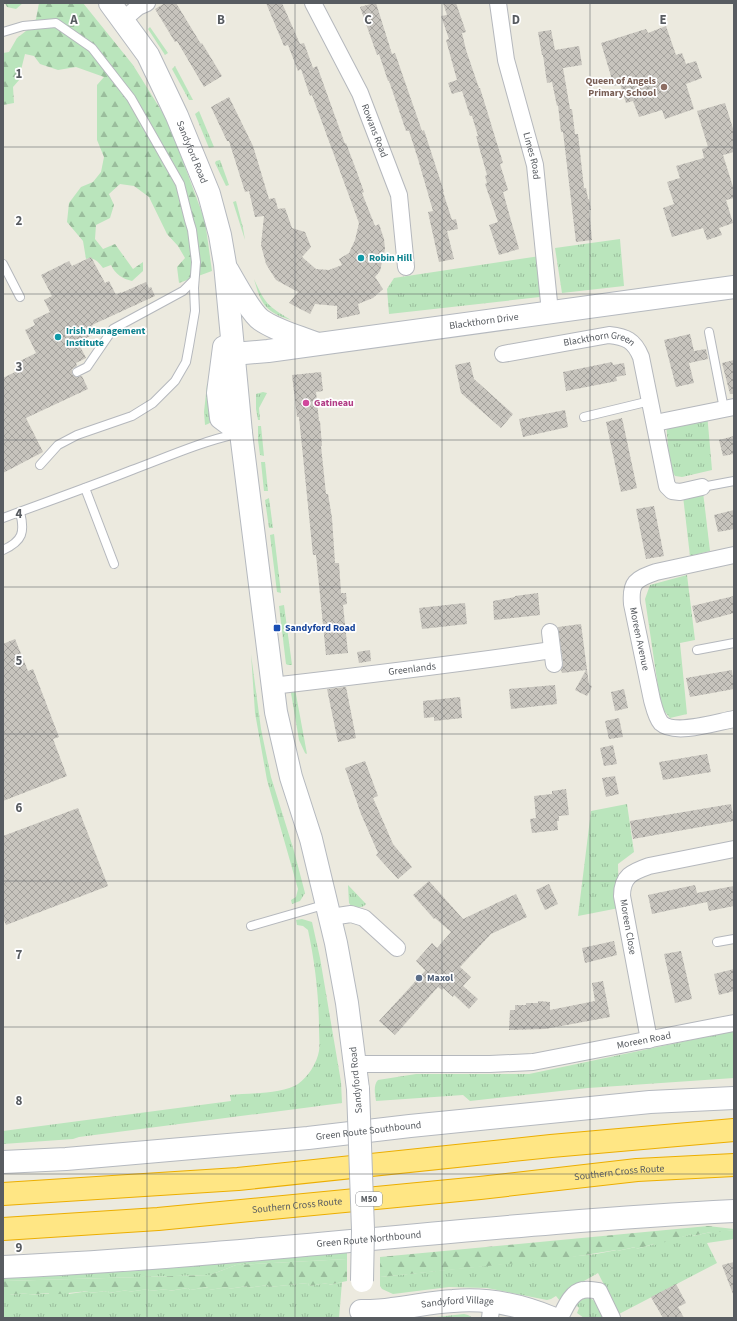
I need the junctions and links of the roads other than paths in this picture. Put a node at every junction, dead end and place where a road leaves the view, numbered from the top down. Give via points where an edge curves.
1 (110, 3) edge
2 (147, 3) edge
3 (313, 3) edge
4 (498, 3) edge
5 (122, 20) junction
6 (3, 32) edge
7 (3, 264) edge
8 (226, 267) junction
9 (406, 267) dead end
10 (194, 280) junction
11 (734, 287) edge
12 (20, 297) dead end
13 (550, 312) junction
14 (230, 318) junction
15 (709, 332) dead end
16 (318, 344) junction
17 (233, 354) junction
18 (503, 354) dead end
19 (77, 372) dead end
20 (650, 401) junction
21 (729, 408) edge
22 (584, 417) dead end
23 (654, 423) junction
24 (241, 433) junction
25 (40, 465) dead end
26 (734, 481) edge
27 (702, 487) joint
28 (85, 488) junction
29 (20, 512) junction
30 (3, 518) edge
31 (3, 550) edge
32 (734, 555) edge
33 (114, 564) dead end
34 (550, 632) dead end
35 (734, 643) edge
36 (697, 650) dead end
37 (272, 686) junction
38 (734, 719) edge
39 (734, 849) edge
40 (329, 910) junction
41 (251, 926) dead end
42 (734, 939) edge
43 (717, 942) dead end
44 (396, 948) dead end
45 (734, 1023) edge
46 (650, 1040) junction
47 (356, 1064) junction
48 (734, 1098) edge
49 (734, 1130) edge
50 (3, 1162) edge
51 (734, 1165) edge
52 (734, 1178) edge
53 (480, 1188) junction
54 (3, 1194) edge
55 (734, 1211) edge
56 (3, 1229) edge
57 (3, 1267) edge
58 (491, 1310) edge
59 (361, 1314) edge
60 (552, 1318) edge
61 (560, 1318) edge
62 (612, 1318) edge

1 - 5 main road, Sandyford Road
2 - 5 street
3 - 9 street, Rowans Road via 360,93 399,195
4 - 13 street, Limes Road via 506,60 535,165
5 - 8 main road, Sandyford Road via 148,55 178,116 209,194
6 - 10 lane via 23,26 56,23 92,48 127,93 180,184 194,240
7 - 12 lane
8 - 14 main road, Sandyford Road
8 - 16 main road via 260,320 281,331
10 - 19 lane via 183,291 114,329 87,367
10 - 25 lane via 195,311 186,362 175,381 153,403 132,416 77,435 58,445
11 - 13 main road, Blackthorn Drive
13 - 16 main road, Blackthorn Drive
14 - 17 main road, Sandyford Road
14 - 24 main road, Sandyford Road via 222,355 218,394 222,418
15 - 21 lane
16 - 17 main road, Blackthorn Drive
17 - 24 main road, Sandyford Road
18 - 20 street, Blackthorn Green via 608,335 620,336 630,340 637,347
20 - 22 lane
20 - 23 street, Blackthorn Green
21 - 23 street
23 - 27 street, Blackthorn Green via 667,486 672,491 680,492
24 - 28 lane via 186,448
24 - 37 main road, Sandyford Road
26 - 27 lane, Blackthorn Green
28 - 29 lane
28 - 33 lane
29 - 30 lane
29 - 31 lane via 22,536 14,546
32 - 38 street, Moreen Avenue via 645,576 635,582 631,593 652,700 661,722 673,728 688,728
34 - 37 street, Greenlands via 553,657 441,666
35 - 36 lane
37 - 40 main road, Sandyford Road via 282,743
39 - 46 street, Moreen Close via 649,866 628,876 622,886
40 - 41 lane
40 - 44 street via 364,918
40 - 47 main road, Sandyford Road
42 - 43 lane
45 - 46 street, Moreen Road
46 - 47 street, Moreen Road via 518,1063
47 - 59 main road, Sandyford Road, bridge via 362,1201
48 - 50 main road, Green Route Southbound via 650,1102 300,1139
49 - 54 highway via 551,1146 238,1179
51 - 53 highway, Southern Cross Route / M50 via 637,1170
52 - 53 highway via 526,1190
53 - 56 highway, Southern Cross Route / M50 via 158,1219
55 - 57 main road, Green Route Northbound
58 - 59 main road, Sandyford Village via 454,1300
58 - 60 main road, Sandyford Village via 536,1311
61 - 62 street via 566,1305 577,1292 584,1289 599,1291

